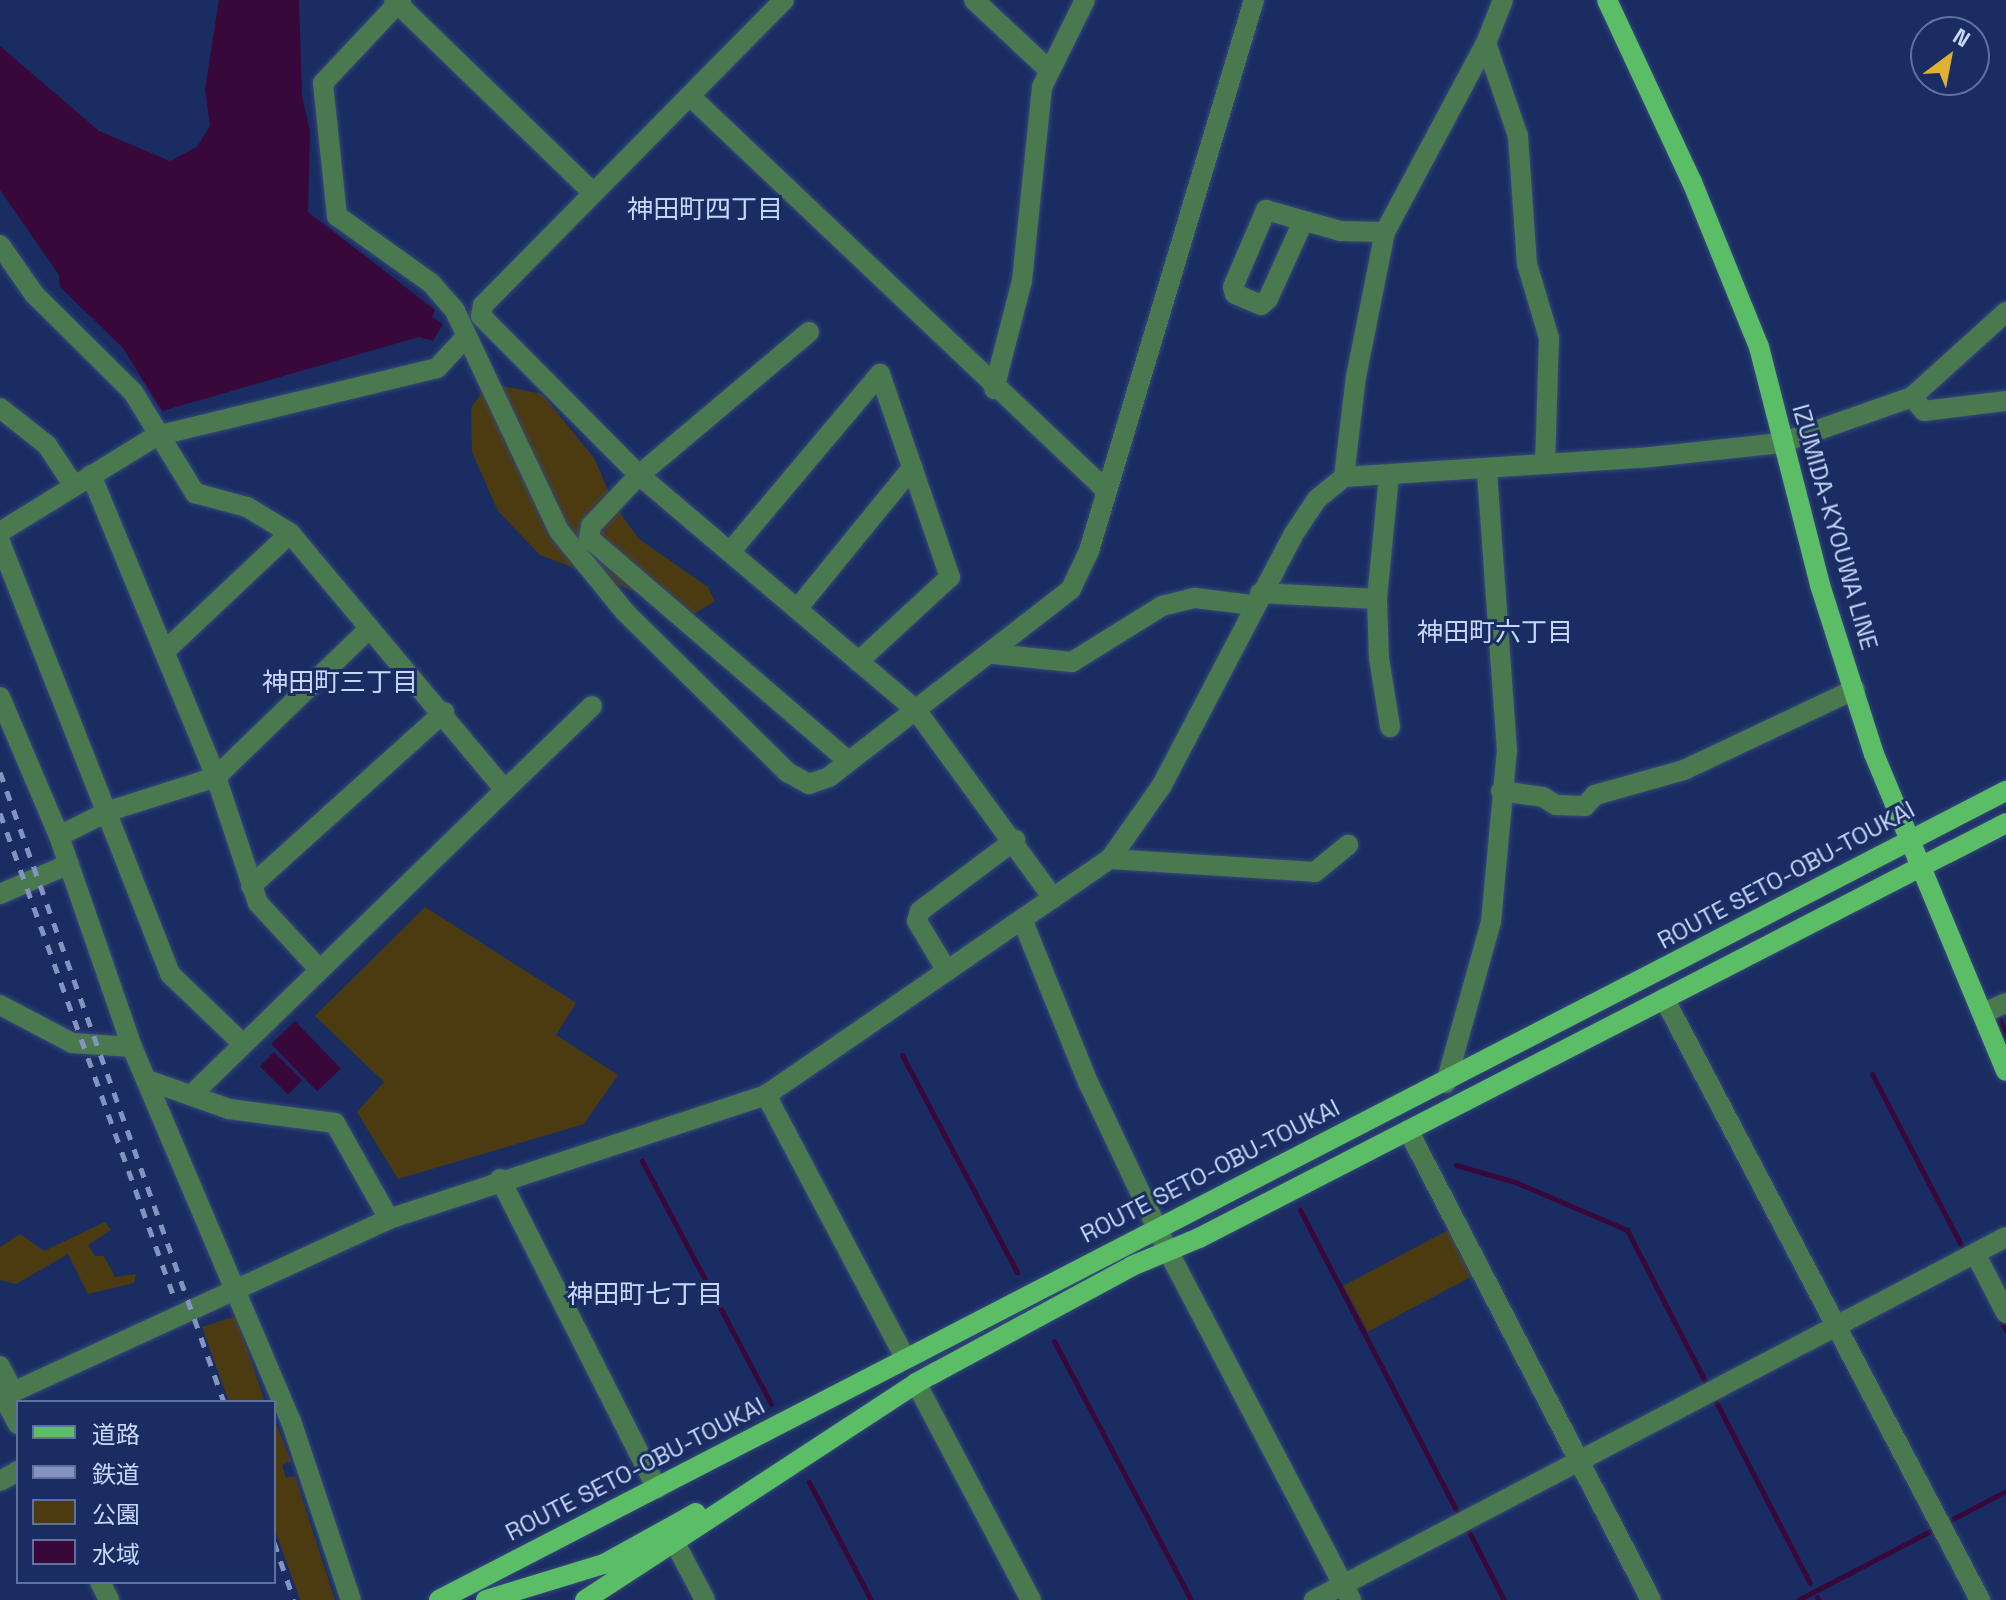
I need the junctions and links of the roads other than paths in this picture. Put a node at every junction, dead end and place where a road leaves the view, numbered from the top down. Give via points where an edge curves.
1 (784, 0) edge
2 (974, 0) edge
3 (1085, 0) edge
4 (1254, 0) edge
5 (1503, 0) edge
6 (1607, 0) edge
7 (397, 1) edge
8 (1486, 43) junction
9 (1049, 70) junction
10 (692, 98) junction
11 (593, 193) junction
12 (1302, 224) dead end
13 (1385, 232) junction
14 (0, 245) edge
15 (2006, 312) edge
16 (809, 332) dead end
17 (465, 338) junction
18 (994, 389) junction
19 (1912, 397) junction
20 (2006, 401) edge
21 (0, 408) edge
22 (156, 436) junction
23 (1781, 443) junction
24 (1545, 464) junction
25 (913, 467) junction
26 (1487, 469) junction
27 (639, 475) junction
28 (1389, 476) junction
29 (1344, 477) junction
30 (83, 481) junction
31 (1106, 490) junction
32 (0, 532) edge
33 (290, 533) junction
34 (0, 542) edge
35 (730, 552) junction
36 (1256, 599) junction
37 (1377, 599) junction
38 (797, 609) junction
39 (370, 628) junction
40 (165, 651) junction
41 (994, 654) junction
42 (858, 662) junction
43 (1855, 689) junction
44 (0, 697) edge
45 (592, 706) dead end
46 (916, 710) junction
47 (444, 712) junction
48 (1390, 727) dead end
49 (847, 760) junction
50 (216, 777) junction
51 (505, 790) junction
52 (1501, 791) junction
53 (2006, 791) edge
54 (109, 811) junction
55 (2006, 823) edge
56 (59, 836) junction
57 (1913, 838) junction
58 (1015, 840) junction
59 (1348, 845) dead end
60 (1110, 859) junction
61 (69, 864) junction
62 (1920, 866) junction
63 (251, 886) junction
64 (0, 894) edge
65 (1053, 898) junction
66 (1022, 919) junction
67 (319, 969) junction
68 (947, 971) junction
69 (1664, 998) junction
70 (2006, 1003) edge
71 (0, 1005) edge
72 (1982, 1014) junction
73 (243, 1044) junction
74 (132, 1047) junction
75 (2006, 1071) edge
76 (147, 1080) junction
77 (1446, 1083) junction
78 (191, 1095) junction
79 (766, 1095) junction
80 (1408, 1130) junction
81 (500, 1179) junction
82 (389, 1219) junction
83 (1158, 1227) junction
84 (2006, 1237) edge
85 (1169, 1253) junction
86 (1977, 1257) junction
87 (239, 1290) junction
88 (2006, 1313) edge
89 (1840, 1328) junction
90 (905, 1357) junction
91 (0, 1366) edge
92 (916, 1383) junction
93 (6, 1395) edge
94 (16, 1419) edge
95 (1580, 1462) junction
96 (657, 1488) junction
97 (744, 1495) junction
98 (675, 1543) junction
99 (1347, 1592) edge
100 (351, 1600) edge
101 (439, 1600) edge
102 (486, 1600) edge
103 (585, 1600) edge
104 (705, 1600) edge
105 (1031, 1600) edge
106 (1314, 1600) edge
107 (1651, 1600) edge
108 (1980, 1600) edge

1 - 10 street
2 - 9 street
3 - 9 street
4 - 31 street
5 - 8 street
6 - 23 main road, IZUMIDA-KYOUWA LINE via 1687,170 1759,347
7 - 11 street
7 - 17 street via 323,83 337,216 431,283 455,311
8 - 13 street
8 - 24 street via 1518,136 1527,264 1549,338
9 - 18 street via 1042,87 1022,281
10 - 11 street
10 - 18 street
11 - 27 street via 483,305 481,316
12 - 13 street
13 - 29 street via 1356,377
14 - 22 street via 34,294 133,392
15 - 19 street
16 - 27 street
17 - 22 street via 437,368
17 - 49 street via 559,531 625,612 787,772 809,784 829,777
18 - 31 street
19 - 20 street via 1924,411
19 - 23 street
21 - 30 street
22 - 30 street
22 - 33 street via 195,493 247,507
23 - 24 street
23 - 43 main road, IZUMIDA-KYOUWA LINE
24 - 26 street
25 - 35 street via 880,374
25 - 38 street
25 - 42 street via 950,577
26 - 28 street
26 - 52 street via 1507,735
27 - 35 street
27 - 49 street via 591,526 589,538
28 - 29 street
28 - 37 street
29 - 36 street via 1317,499
30 - 32 street
30 - 40 street
31 - 41 street via 1089,551 1071,589
33 - 39 street
33 - 40 street
34 - 54 street
35 - 38 street
36 - 37 street
36 - 41 street via 1195,598 1162,606 1072,662
36 - 60 street via 1162,785
37 - 48 street
38 - 42 street
39 - 47 street
39 - 50 street
40 - 50 street
41 - 46 street
42 - 46 street
43 - 52 street via 1684,770 1595,795 1585,806 1556,805 1543,797
43 - 57 main road, IZUMIDA-KYOUWA LINE via 1874,754
44 - 56 street
45 - 51 street
46 - 49 street
46 - 58 street
47 - 51 street
47 - 63 street
50 - 54 street
50 - 63 street
51 - 67 street
52 - 77 street via 1491,922
53 - 57 main road, ROUTE SETO-OBU-TOUKAI
54 - 56 street
54 - 73 street via 170,974
55 - 62 main road, ROUTE SETO-OBU-TOUKAI
56 - 61 street
57 - 62 main road, IZUMIDA-KYOUWA LINE
57 - 77 main road, ROUTE SETO-OBU-TOUKAI
58 - 65 street
58 - 68 street via 920,911 917,921
59 - 60 street via 1315,872
60 - 65 street
61 - 64 street
61 - 74 street
62 - 69 main road, ROUTE SETO-OBU-TOUKAI
62 - 72 main road, IZUMIDA-KYOUWA LINE
63 - 67 street via 258,903
65 - 66 street
66 - 68 street
66 - 83 street via 1088,1082
67 - 73 street
68 - 79 street
69 - 80 main road, ROUTE SETO-OBU-TOUKAI
69 - 89 street
70 - 72 street
71 - 74 street via 72,1043
72 - 75 main road, IZUMIDA-KYOUWA LINE
73 - 78 street
74 - 76 street
76 - 78 street
76 - 87 street
77 - 83 main road, ROUTE SETO-OBU-TOUKAI
78 - 82 street via 229,1109 335,1123
79 - 81 street
79 - 90 street
80 - 85 main road, ROUTE SETO-OBU-TOUKAI
80 - 95 street
81 - 82 street
81 - 96 street
82 - 87 street
83 - 85 street
83 - 90 main road, ROUTE SETO-OBU-TOUKAI
84 - 86 street
85 - 92 main road, ROUTE SETO-OBU-TOUKAI via 1132,1266
85 - 99 street
86 - 88 street
86 - 89 street
87 - 93 street
87 - 100 street
89 - 95 street
89 - 108 street
90 - 96 main road, ROUTE SETO-OBU-TOUKAI
91 - 93 street
92 - 97 main road, ROUTE SETO-OBU-TOUKAI
92 - 105 street
93 - 94 street
95 - 99 street
95 - 107 street
96 - 101 main road, ROUTE SETO-OBU-TOUKAI
97 - 98 main road, ROUTE SETO-OBU-TOUKAI
97 - 102 main road via 702,1509 604,1564
98 - 103 main road, ROUTE SETO-OBU-TOUKAI
98 - 104 street
99 - 106 street

